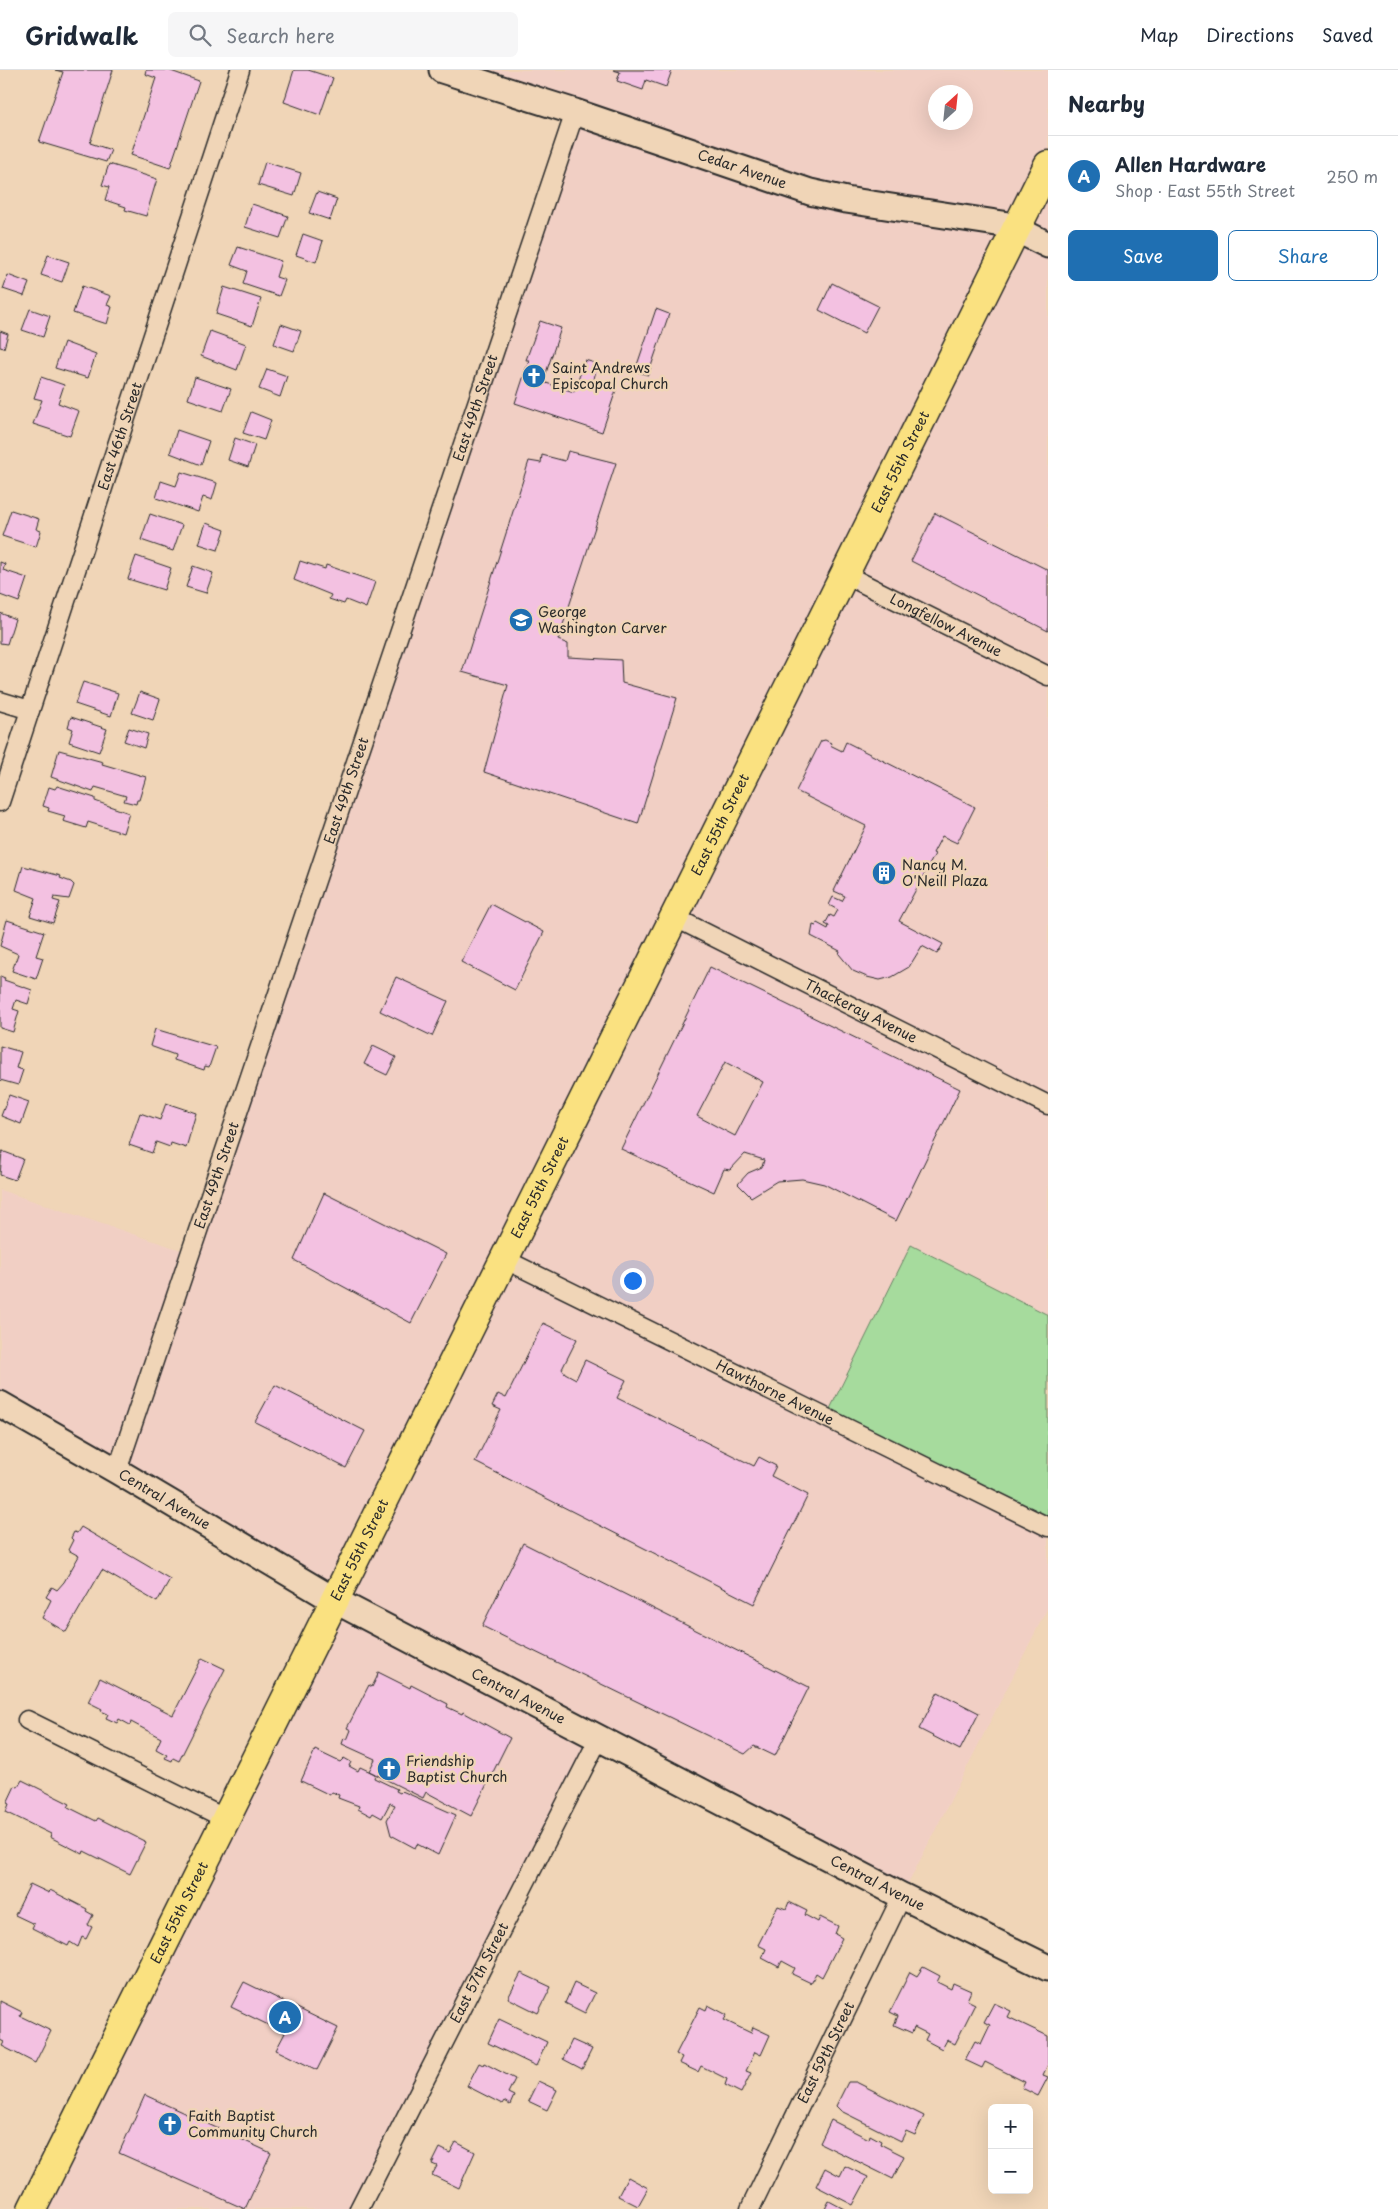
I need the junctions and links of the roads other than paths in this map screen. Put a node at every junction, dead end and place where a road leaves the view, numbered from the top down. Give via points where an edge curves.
1 (240, 70) edge
2 (442, 70) edge
3 (575, 112) junction
4 (1048, 165) edge
5 (1016, 229) junction
6 (1048, 245) edge
7 (844, 574) junction
8 (1048, 676) edge
9 (0, 700) edge
10 (30, 710) junction
11 (0, 802) edge
12 (674, 917) junction
13 (1048, 1105) edge
14 (504, 1259) junction
15 (0, 1404) edge
16 (117, 1470) junction
17 (1048, 1526) edge
18 (334, 1600) junction
19 (27, 1720) dead end
20 (599, 1738) junction
21 (226, 1819) junction
22 (902, 1896) junction
23 (1048, 1968) edge
24 (32, 2209) edge
25 (358, 2209) edge
26 (750, 2209) edge

1 - 10 street, East 46th Street
2 - 3 street, Cedar Avenue
3 - 5 street, Cedar Avenue via 810,192
3 - 16 street, East 49th Street
4 - 5 main road, East 55th Street
5 - 6 street, Cedar Avenue
5 - 7 main road, East 55th Street
7 - 8 street, Longfellow Avenue
7 - 12 main road, East 55th Street
9 - 10 street
10 - 11 street, East 46th Street
12 - 13 street, Thackeray Avenue
12 - 14 main road, East 55th Street
14 - 17 street, Hawthorne Avenue
14 - 18 main road, East 55th Street
15 - 16 street, Central Avenue
16 - 18 street, Central Avenue
18 - 20 street, Central Avenue
18 - 21 main road, East 55th Street
19 - 21 street
20 - 22 street, Central Avenue
20 - 25 street, East 57th Street
21 - 24 main road, East 55th Street
22 - 23 street, Central Avenue
22 - 26 street, East 59th Street

